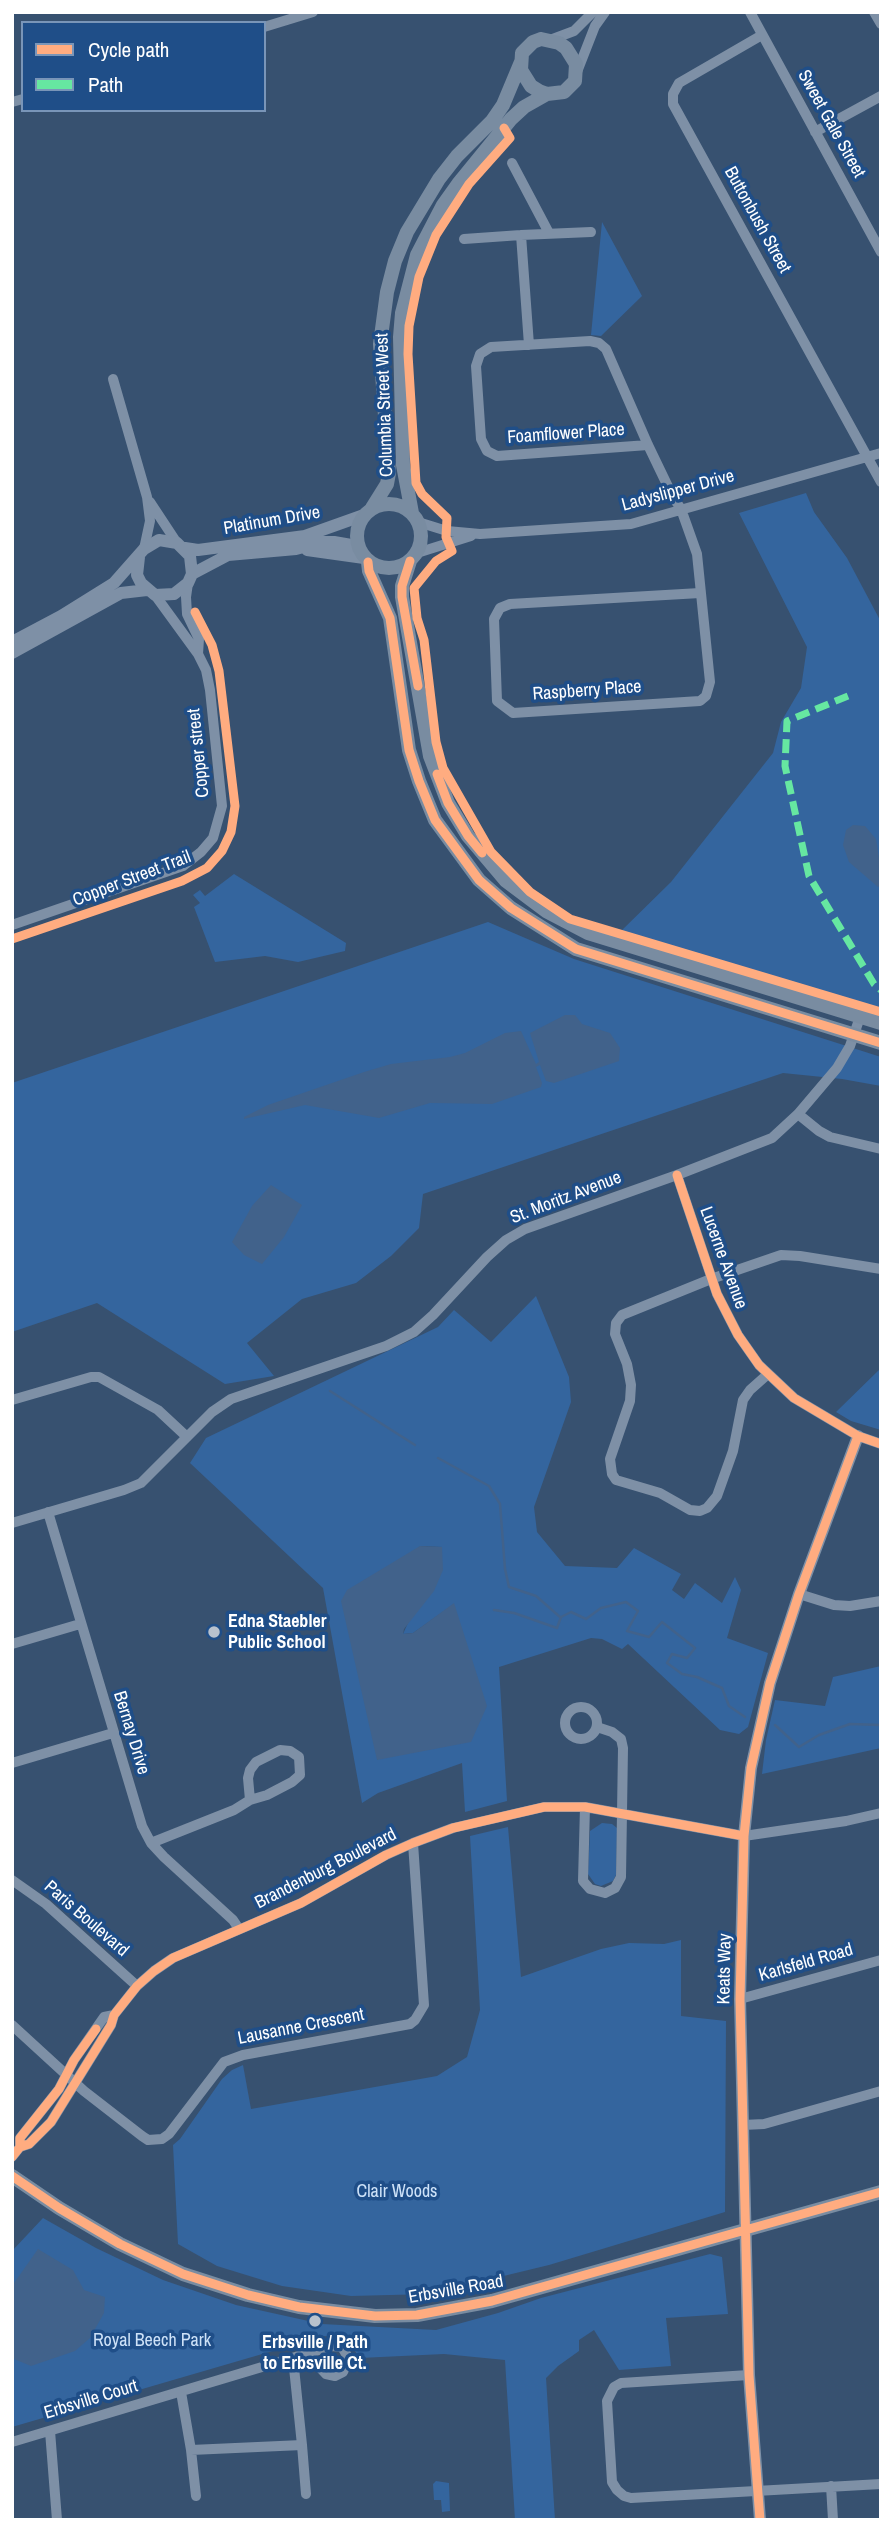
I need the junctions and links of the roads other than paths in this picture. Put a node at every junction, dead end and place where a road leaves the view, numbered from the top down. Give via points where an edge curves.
1 (313, 12) edge
2 (593, 12) edge
3 (605, 12) edge
4 (750, 12) edge
5 (874, 12) edge
6 (881, 24) edge
7 (266, 26) edge
8 (762, 35) junction
9 (550, 40) junction
10 (521, 62) junction
11 (577, 72) junction
12 (547, 94) junction
13 (881, 96) edge
14 (815, 132) junction
15 (512, 163) dead end
16 (591, 232) dead end
17 (549, 233) junction
18 (521, 235) junction
19 (464, 239) dead end
20 (881, 252) edge
21 (529, 345) junction
22 (113, 379) dead end
23 (648, 445) junction
24 (881, 453) edge
25 (867, 457) junction
26 (881, 482) edge
27 (147, 498) junction
28 (681, 509) junction
29 (368, 512) junction
30 (415, 518) junction
31 (481, 534) junction
32 (181, 546) junction
33 (141, 553) junction
34 (363, 556) junction
35 (413, 557) junction
36 (190, 579) junction
37 (151, 592) junction
38 (700, 593) junction
39 (12, 642) edge
40 (12, 653) edge
41 (198, 654) junction
42 (12, 925) edge
43 (860, 1017) junction
44 (881, 1023) edge
45 (854, 1034) junction
46 (881, 1042) edge
47 (798, 1114) junction
48 (881, 1149) edge
49 (677, 1175) junction
50 (881, 1269) edge
51 (711, 1279) junction
52 (768, 1374) junction
53 (12, 1400) edge
54 (858, 1436) junction
55 (187, 1437) junction
56 (881, 1444) edge
57 (48, 1512) junction
58 (12, 1523) edge
59 (799, 1594) junction
60 (881, 1601) edge
61 (80, 1624) junction
62 (12, 1644) edge
63 (597, 1727) dead end
64 (113, 1733) junction
65 (12, 1763) edge
66 (250, 1800) junction
67 (585, 1807) junction
68 (881, 1813) edge
69 (621, 1815) junction
70 (744, 1836) junction
71 (151, 1843) junction
72 (414, 1843) junction
73 (12, 1880) edge
74 (239, 1929) junction
75 (881, 1960) edge
76 (136, 1986) junction
77 (740, 1999) junction
78 (12, 2025) edge
79 (71, 2079) junction
80 (881, 2091) edge
81 (743, 2125) junction
82 (12, 2157) edge
83 (12, 2176) edge
84 (881, 2192) edge
85 (746, 2229) junction
86 (749, 2375) junction
87 (181, 2392) junction
88 (50, 2431) junction
89 (12, 2442) edge
90 (302, 2445) junction
91 (191, 2450) junction
92 (881, 2484) edge
93 (831, 2486) junction
94 (758, 2490) junction
95 (306, 2494) dead end
96 (196, 2496) dead end
97 (57, 2520) edge
98 (760, 2520) edge
99 (833, 2520) edge

1 - 7 street
2 - 9 street via 574,31
3 - 11 street
4 - 8 street, Sweet Gale Street
5 - 6 street
8 - 14 street, Sweet Gale Street
8 - 25 street, Buttonbush Street via 679,83 673,104
9 - 10 main road via 541,39 527,47
9 - 11 main road via 572,55
10 - 12 main road via 531,86
10 - 29 main road, Columbia Street West via 503,105 428,196 396,261 380,344 389,473
11 - 12 main road via 570,88
12 - 30 main road, Columbia Street West via 511,119 458,184 417,255 400,337 403,465
13 - 14 street
14 - 20 street, Sweet Gale Street
15 - 17 street
16 - 17 street
17 - 18 street
18 - 19 street
18 - 21 street
21 - 23 street, Foamflower Place via 599,343 606,349
21 - 23 street, Foamflower Place via 491,347 480,354 476,366 481,439 487,451 497,456
22 - 27 street
23 - 28 street, Foamflower Place
24 - 25 street, Ladyslipper Drive
25 - 26 street, Buttonbush Street
25 - 28 street, Ladyslipper Drive
27 - 32 street
27 - 33 street via 149,521
28 - 31 street, Ladyslipper Drive via 631,524
28 - 38 street, Raspberry Place via 697,555
29 - 30 main road via 393,504
29 - 32 street, Platinum Drive via 305,536 198,550
29 - 34 main road via 356,536
30 - 31 street, Ladyslipper Drive via 447,531
30 - 35 main road via 420,543
31 - 35 street, Ladyslipper Drive
32 - 33 street via 159,540
32 - 36 street via 192,565
33 - 37 street via 137,575
33 - 39 street via 103,591
34 - 35 main road via 380,568 391,569
34 - 36 street, Platinum Drive via 334,542 322,542 229,555
34 - 45 main road via 390,618 409,750 419,781 435,820 480,880 511,908 576,949
35 - 43 main road via 402,597 430,757 461,825 506,881 546,911 588,933
36 - 37 street via 174,594
36 - 41 street via 187,614 199,639
37 - 40 street via 121,593
37 - 41 street
38 - 38 street, Raspberry Place via 710,682 700,701 513,713 497,701 494,619 500,608
41 - 42 street, Copper street via 210,690 222,806 213,838 183,866
43 - 44 main road
43 - 45 street, St. Moritz Avenue
45 - 46 main road
45 - 47 street, St. Moritz Avenue via 837,1068
47 - 48 street via 830,1137
47 - 49 street, St. Moritz Avenue via 758,1145
49 - 51 street, Lucerne Avenue
49 - 55 street, St. Moritz Avenue via 526,1229 486,1257 414,1332 386,1346 231,1399
50 - 51 street via 781,1255
51 - 52 street, Lucerne Avenue via 738,1335
51 - 52 street via 622,1315 616,1323 615,1334 631,1385 610,1459 616,1480 660,1493 690,1510 707,1508 717,1496 733,1451 743,1400
52 - 54 street, Lucerne Avenue via 794,1398
53 - 55 street via 91,1377 103,1378 158,1410
54 - 56 street, Lucerne Avenue
54 - 59 street, Keats Way
55 - 57 street, St. Moritz Avenue via 141,1483
57 - 58 street, St. Moritz Avenue
57 - 61 street, Bernay Drive
59 - 60 street via 834,1605
59 - 70 street, Keats Way via 760,1726
61 - 62 street
61 - 64 street, Bernay Drive
63 - 69 street via 621,1739
64 - 65 street
64 - 71 street, Bernay Drive
66 - 66 street via 300,1775 299,1757 280,1750 256,1762 247,1778
66 - 71 street
67 - 69 street, Brandenburg Boulevard
67 - 69 street via 583,1881 595,1892 610,1891 621,1877
67 - 72 street, Brandenburg Boulevard via 544,1807 491,1817
68 - 70 street, Brandenburg Boulevard
69 - 70 street, Brandenburg Boulevard
70 - 77 street, Keats Way
71 - 74 street, Bernay Drive
72 - 74 street, Brandenburg Boulevard via 301,1903
72 - 79 street, Lausanne Crescent via 424,2005 410,2024 224,2062 169,2134 155,2141 142,2136
73 - 76 street, Paris Boulevard via 46,1904
74 - 76 street, Brandenburg Boulevard via 173,1958
75 - 77 street, Karlsfeld Road
76 - 79 street, Brandenburg Boulevard
77 - 81 street, Keats Way
78 - 79 street
79 - 82 street, Brandenburg Boulevard via 51,2122
80 - 81 street via 764,2124
81 - 85 street, Keats Way
83 - 85 main road, Erbsville Road via 120,2244 183,2274 248,2295 346,2314 450,2311
84 - 85 main road, Erbsville Road
85 - 86 street, Keats Way
86 - 94 street, Keats Way
86 - 94 street via 614,2387 607,2401 612,2482 631,2498
87 - 88 street, Erbsville Court
87 - 90 street, Erbsville Court via 296,2357
87 - 91 street
88 - 89 street, Erbsville Court
88 - 97 street
90 - 91 street
90 - 95 street, Erbsville Court
91 - 96 street
92 - 93 street
93 - 94 street
93 - 99 street
94 - 98 street, Keats Way

